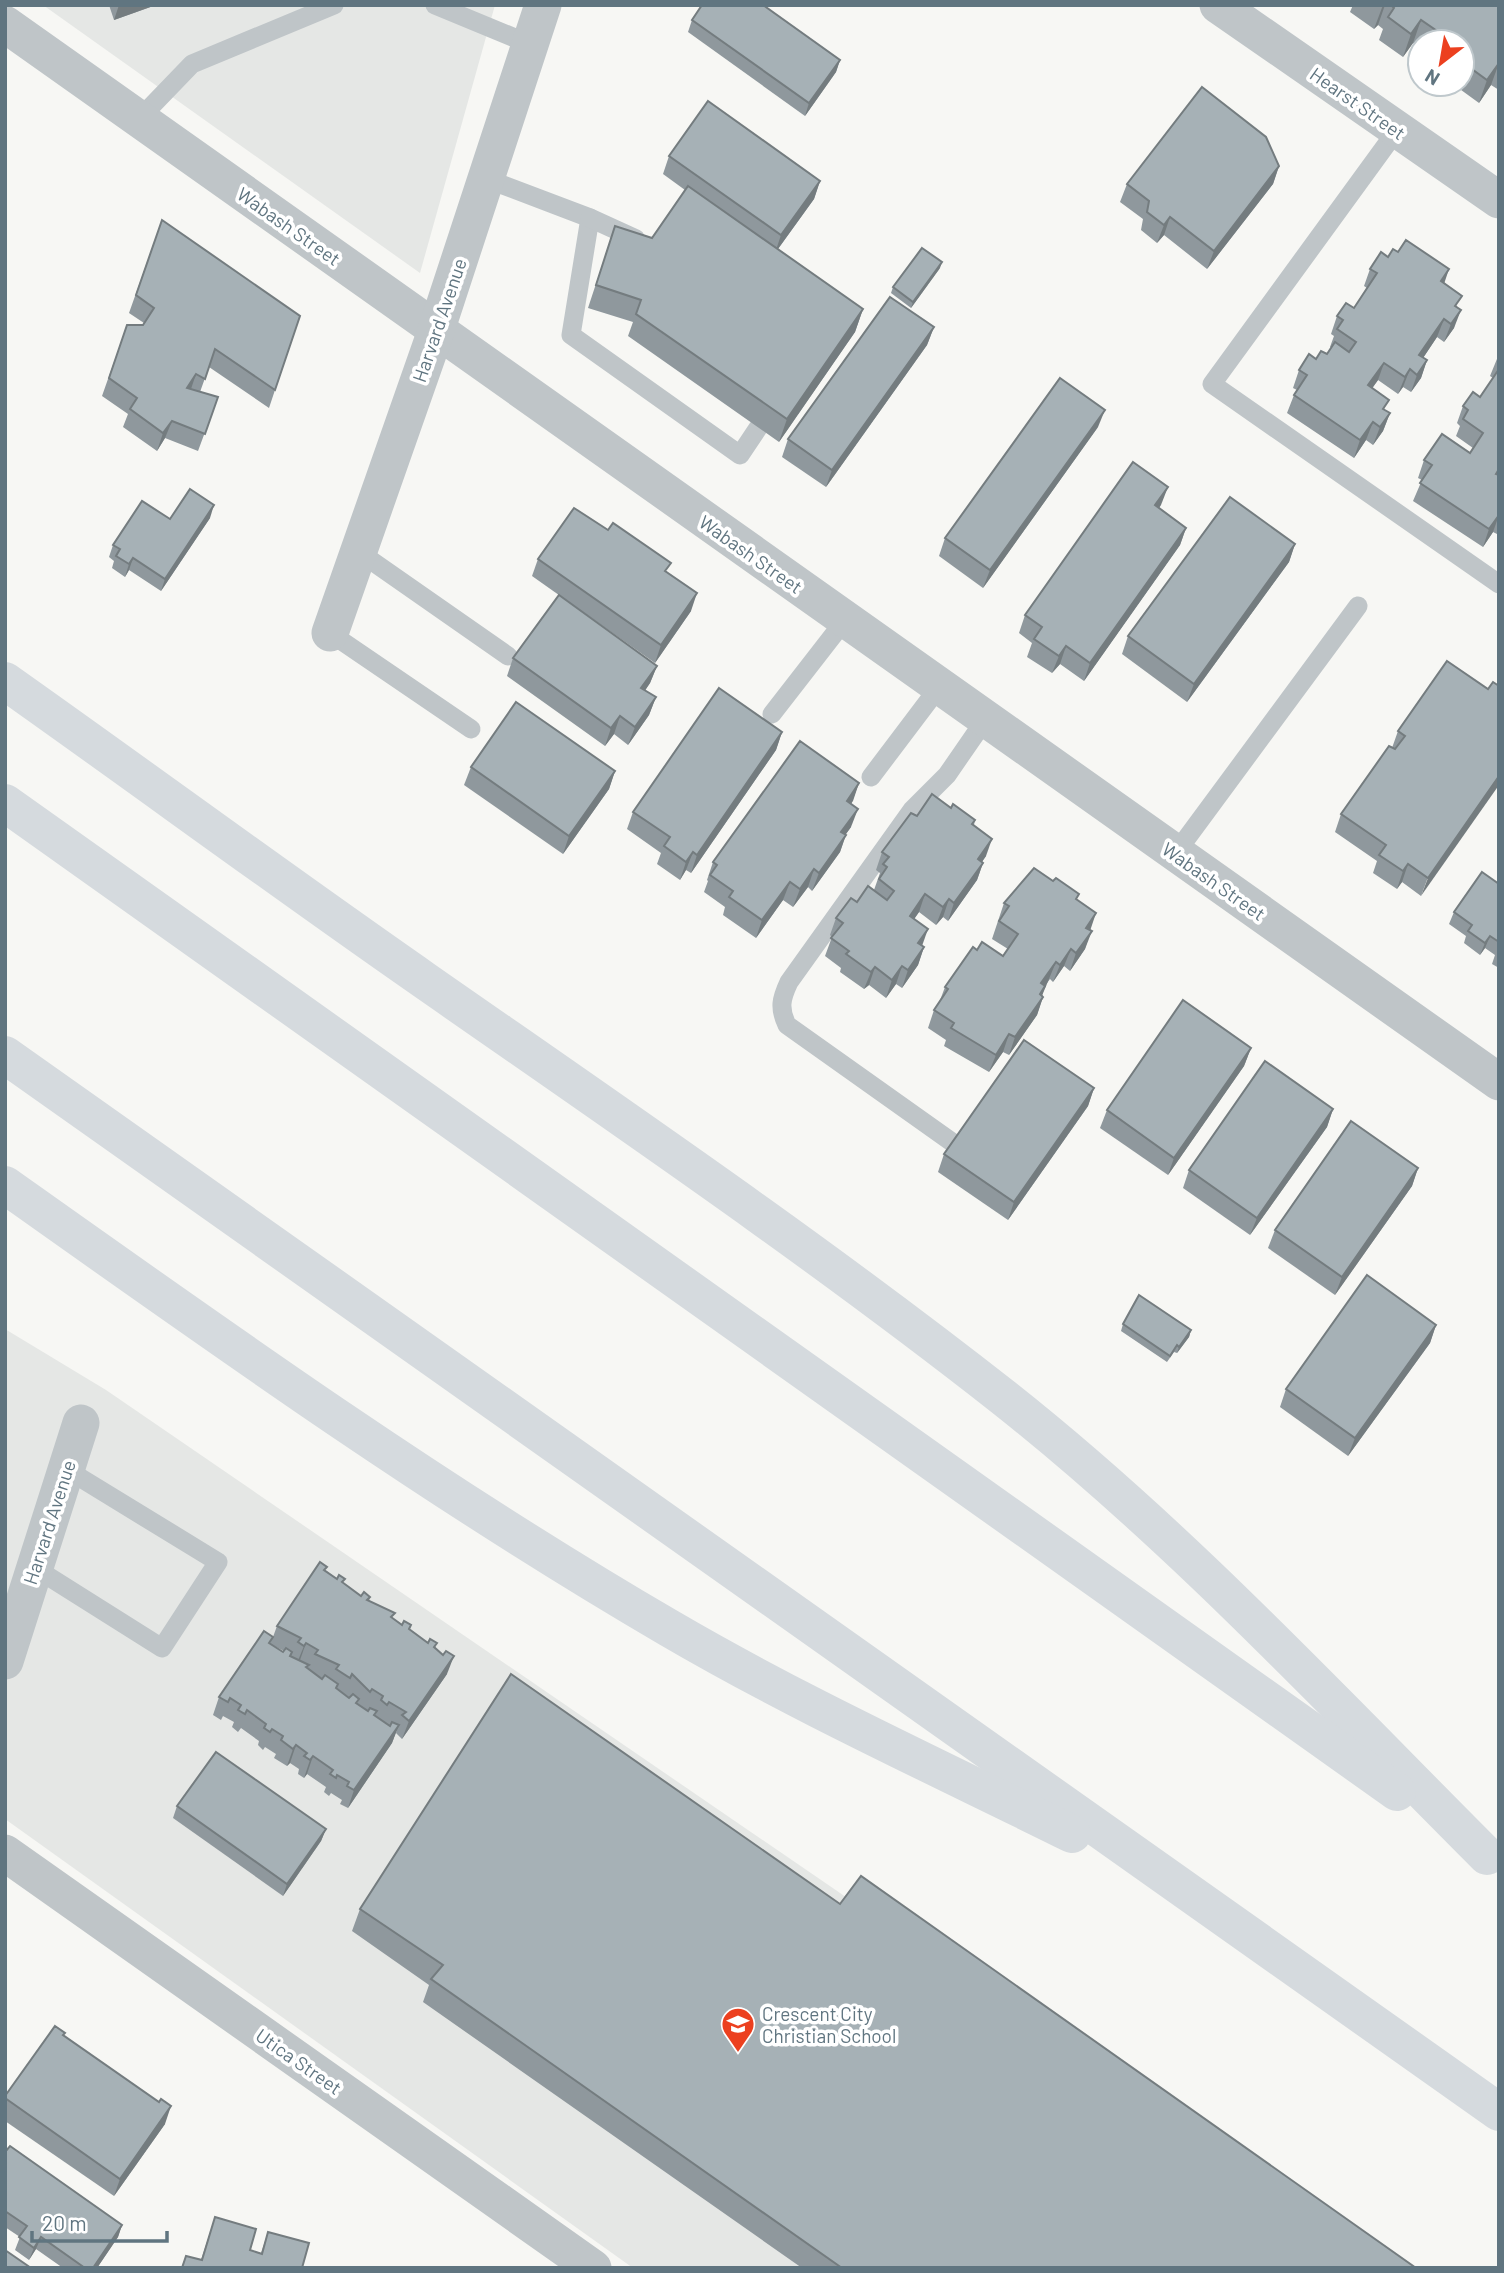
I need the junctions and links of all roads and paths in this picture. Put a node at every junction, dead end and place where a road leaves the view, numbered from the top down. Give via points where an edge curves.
1 (334, 5) edge
2 (435, 5) edge
3 (542, 5) edge
4 (1230, 8) edge
5 (5, 24) edge
6 (532, 45) junction
7 (139, 120) junction
8 (1397, 130) junction
9 (487, 179) junction
10 (1499, 201) edge
11 (590, 218) junction
12 (653, 247) edge
13 (436, 331) junction
14 (758, 428) edge
15 (359, 552) junction
16 (1499, 584) edge
17 (1358, 606) dead end
18 (845, 620) junction
19 (330, 633) joint
20 (508, 656) dead end
21 (5, 666) edge
22 (5, 681) edge
23 (939, 687) junction
24 (772, 714) dead end
25 (985, 720) junction
26 (471, 729) dead end
27 (103, 750) junction
28 (872, 777) dead end
29 (5, 803) edge
30 (1175, 854) junction
31 (5, 1055) edge
32 (1499, 1082) edge
33 (956, 1145) edge
34 (5, 1185) edge
35 (5, 1190) edge
36 (109, 1258) junction
37 (81, 1423) dead end
38 (66, 1469) junction
39 (35, 1568) junction
40 (5, 1661) edge
41 (5, 1853) edge
42 (1493, 1860) edge
43 (1182, 1889) junction
44 (1499, 2112) edge
45 (593, 2268) edge

1 - 7 lane via 192,64
2 - 6 lane
3 - 6 street, Harvard Avenue
4 - 8 street, Hearst Street
5 - 7 street, Wabash Street
6 - 9 street, Harvard Avenue
7 - 13 street, Wabash Street
8 - 10 street, Hearst Street
8 - 16 lane via 1212,384
9 - 11 lane
9 - 13 street, Harvard Avenue
11 - 12 lane
11 - 14 lane via 571,335 740,455
13 - 15 street, Harvard Avenue
13 - 18 street, Wabash Street
15 - 19 street, Harvard Avenue
15 - 20 lane
17 - 30 lane
18 - 23 street, Wabash Street
18 - 24 lane
19 - 26 lane
21 - 27 highway
22 - 27 highway
23 - 25 street, Wabash Street
23 - 28 lane
25 - 30 street, Wabash Street
25 - 33 lane via 947,775 912,810 797,971 782,996 780,1011 787,1025
27 - 42 highway via 775,1226 1005,1399 1231,1600
29 - 42 highway
30 - 32 street, Wabash Street
31 - 43 highway
34 - 36 highway
35 - 36 highway
36 - 43 highway via 460,1497 670,1629
37 - 38 street, Harvard Avenue
38 - 39 street, Harvard Avenue
38 - 39 lane via 218,1562 162,1648
39 - 40 street, Harvard Avenue
41 - 45 street, Utica Street
43 - 44 highway

